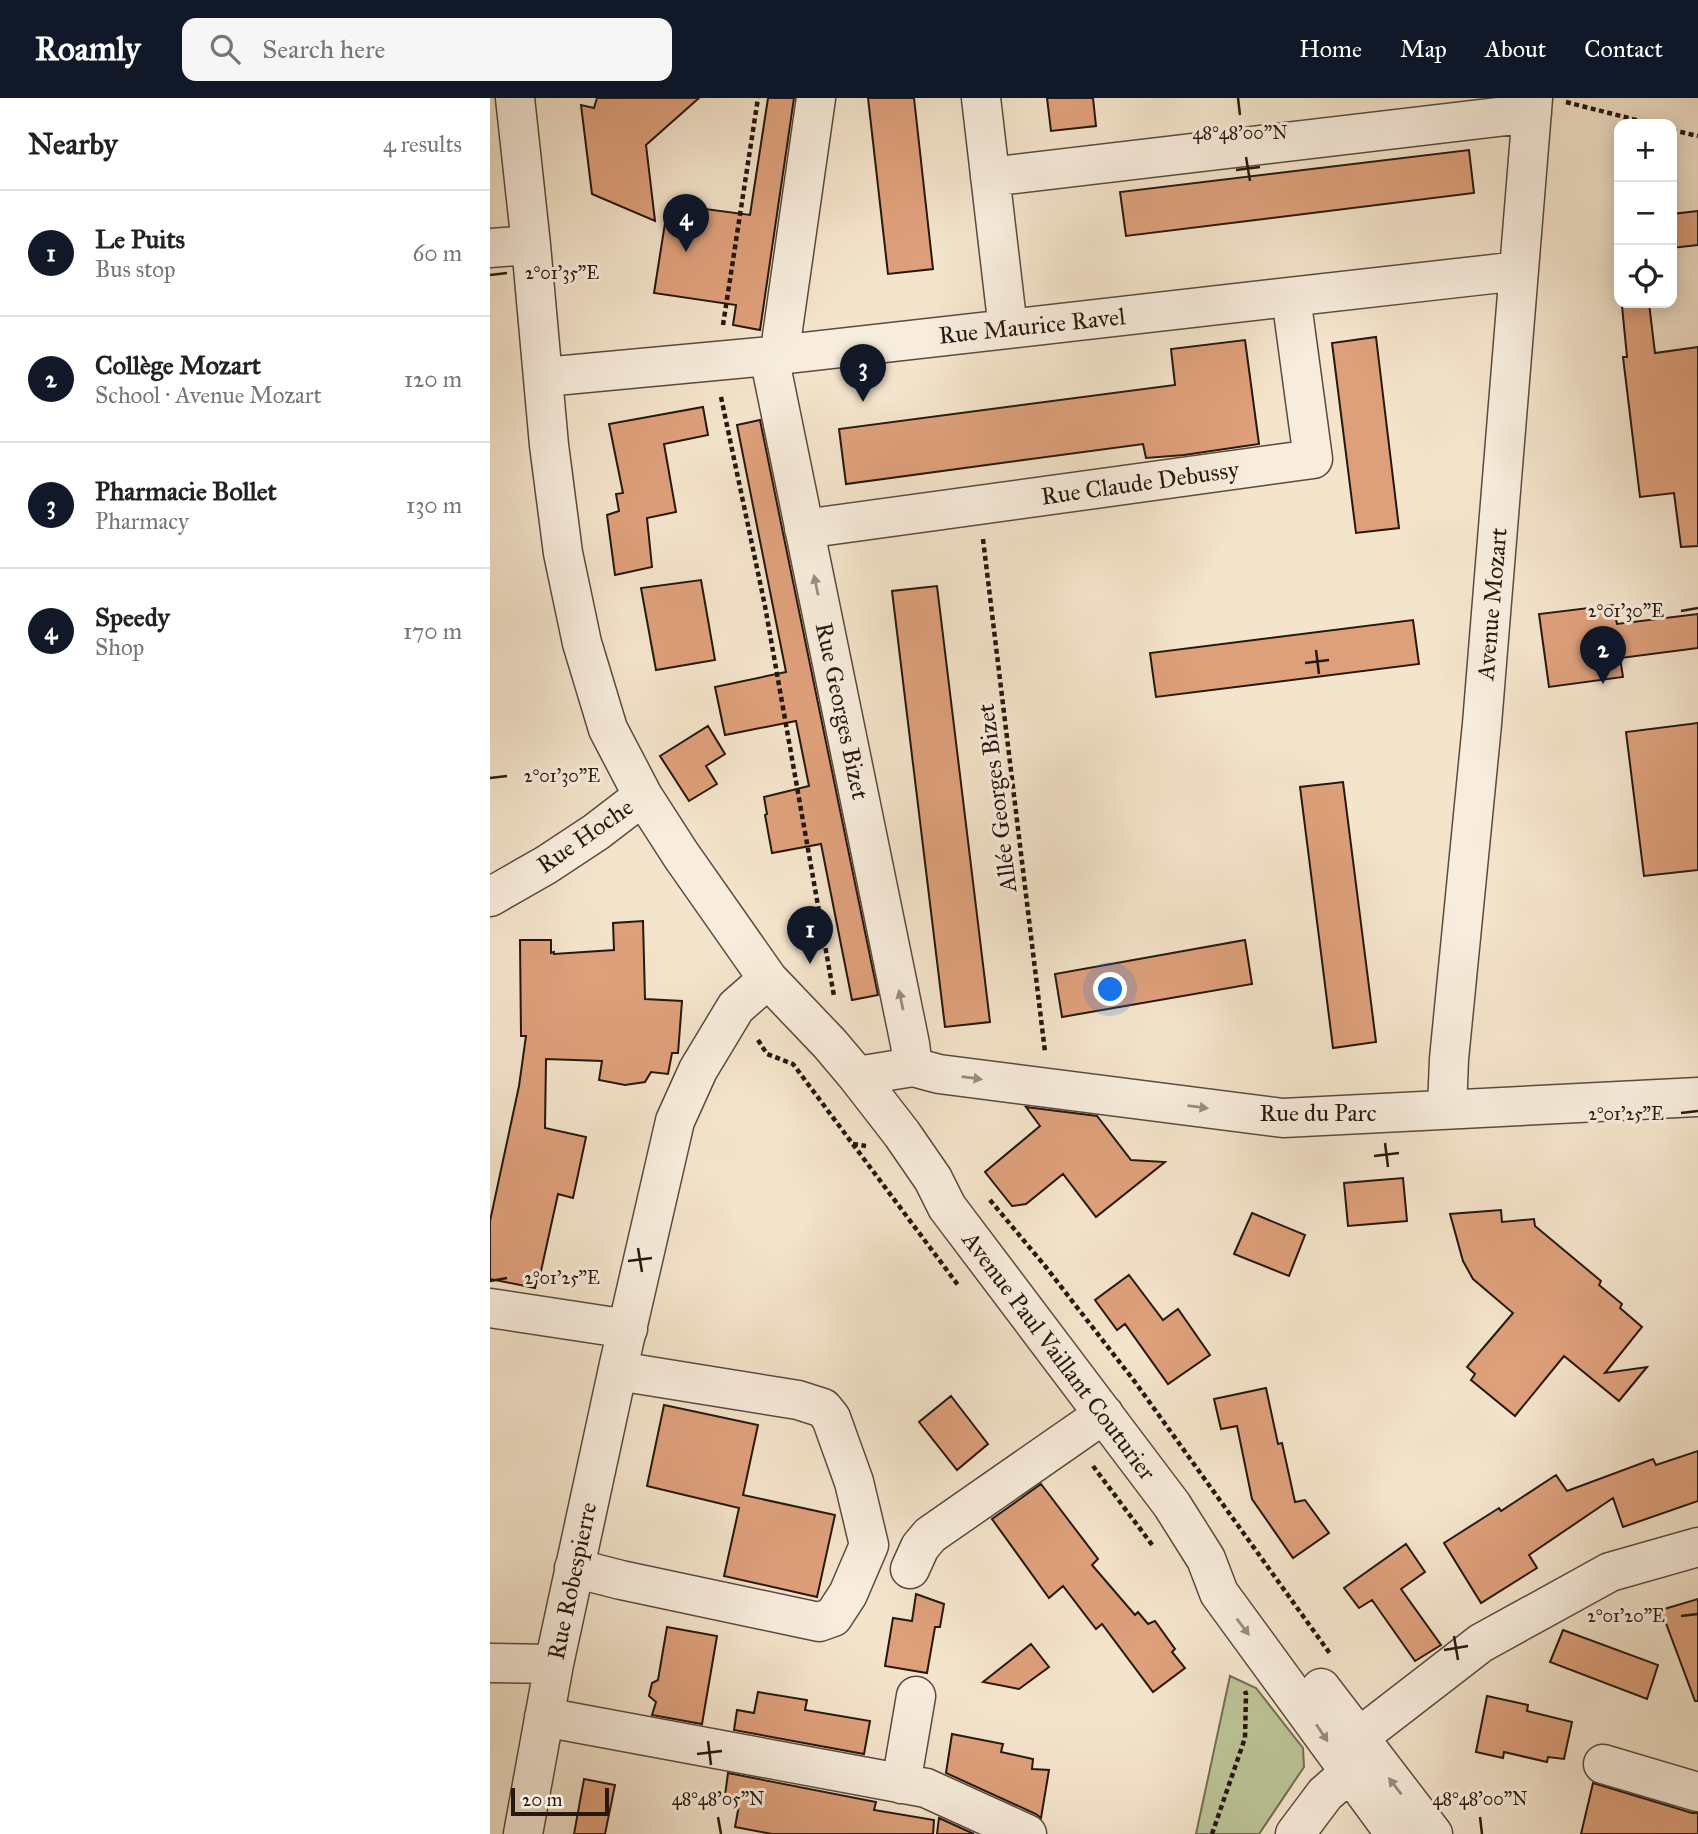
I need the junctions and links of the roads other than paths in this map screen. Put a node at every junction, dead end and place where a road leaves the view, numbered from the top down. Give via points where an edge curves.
1 (514, 98) edge
2 (816, 98) edge
3 (981, 98) edge
4 (1543, 104) edge
5 (990, 177) junction
6 (531, 245) junction
7 (490, 248) edge
8 (1519, 271) junction
9 (1291, 297) junction
10 (1009, 329) junction
11 (775, 356) junction
12 (544, 377) junction
13 (804, 529) junction
14 (643, 796) junction
15 (490, 897) edge
16 (768, 979) junction
17 (913, 1067) junction
18 (857, 1076) junction
19 (1698, 1097) edge
20 (1447, 1109) junction
21 (947, 1207) junction
22 (490, 1308) edge
23 (628, 1329) junction
24 (618, 1371) junction
25 (1104, 1414) junction
26 (1698, 1547) edge
27 (575, 1568) junction
28 (910, 1569) dead end
29 (490, 1663) edge
30 (554, 1664) junction
31 (916, 1696) dead end
32 (544, 1717) junction
33 (1354, 1756) junction
34 (1603, 1764) dead end
35 (901, 1784) junction
36 (1698, 1792) edge
37 (523, 1834) edge
38 (1027, 1834) edge
39 (1295, 1834) edge
40 (1395, 1834) edge
41 (1433, 1834) edge

1 - 6 street, Avenue Paul Vaillant Couturier
2 - 11 street, Rue Georges Bizet via 782,336
3 - 5 street
4 - 5 street
4 - 8 street, Avenue Mozart
5 - 10 street
6 - 7 street
6 - 12 street, Avenue Paul Vaillant Couturier
8 - 9 street, Rue Maurice Ravel
8 - 20 street, Avenue Mozart
9 - 10 street, Rue Maurice Ravel
9 - 13 street, Rue Claude Debussy via 1313,459
10 - 11 street, Rue Maurice Ravel
11 - 12 street, Rue Maurice Ravel
11 - 13 street, Rue Georges Bizet
12 - 14 street, Avenue Paul Vaillant Couturier via 563,553 582,643 608,729
17 -> 13 street, Rue Georges Bizet
14 - 15 street, Rue Hoche via 597,832
14 - 16 street, Avenue Paul Vaillant Couturier
16 - 18 street, Avenue Paul Vaillant Couturier
16 - 21 street, Avenue Paul Vaillant Couturier via 809,1055 869,1146
16 - 23 street, Rue Robespierre via 736,1007 698,1070 675,1121
17 - 18 street, Rue du Parc
17 -> 20 street, Rue du Parc via 1283,1118
18 - 21 street, Avenue Paul Vaillant Couturier via 933,1179
19 - 20 street, Rue du Parc
21 - 25 street, Avenue Paul Vaillant Couturier
22 - 23 street
23 - 24 street, Rue Robespierre
24 - 27 street, Rue Robespierre
24 - 27 street via 823,1408 831,1418 854,1482 869,1545 848,1594 833,1617 819,1622
25 - 28 street via 930,1535
25 - 33 street, Avenue Paul Vaillant Couturier via 1172,1505 1206,1559 1219,1593 1307,1712
26 - 33 street via 1610,1572 1481,1643
27 - 30 street, Rue Robespierre
29 - 30 street
30 - 32 street, Rue Robespierre
31 - 35 street
32 - 35 street
32 - 37 street, Rue Robespierre
33 - 39 street
33 - 40 street, Avenue Paul Vaillant Couturier
41 -> 33 street, Avenue Paul Vaillant Couturier
34 - 36 street
35 - 38 street via 926,1788

